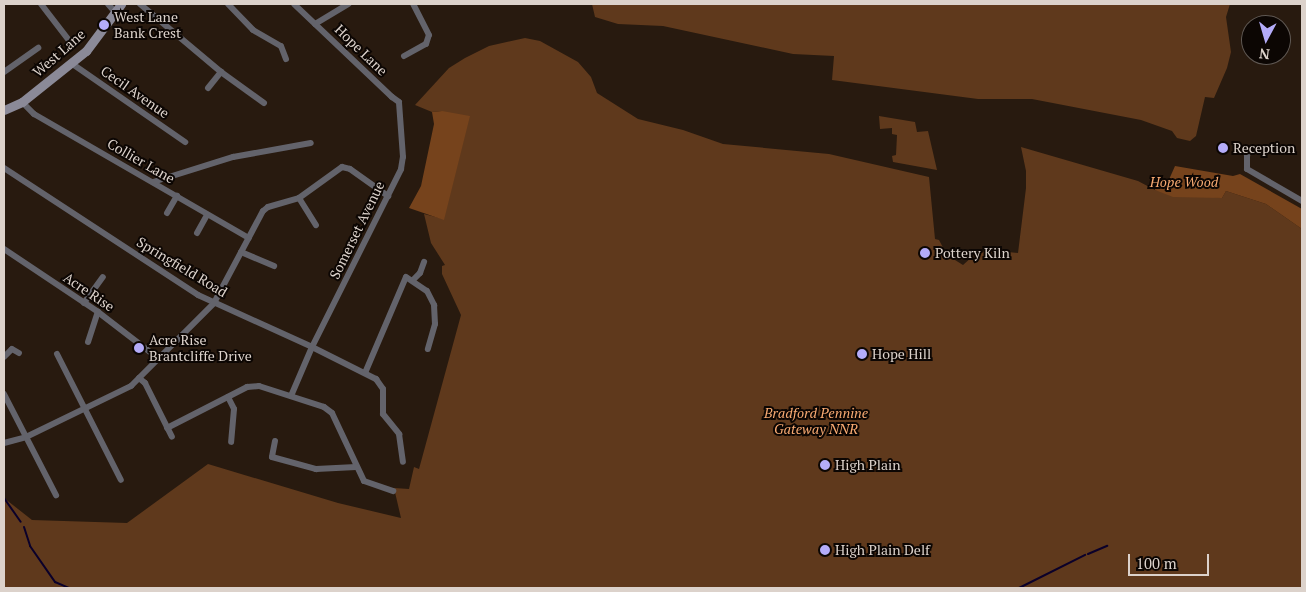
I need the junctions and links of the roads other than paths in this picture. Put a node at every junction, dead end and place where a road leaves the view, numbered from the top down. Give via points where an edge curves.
1 (41, 4) edge
2 (108, 4) edge
3 (121, 4) edge
4 (140, 4) edge
5 (228, 4) edge
6 (294, 4) edge
7 (348, 4) edge
8 (413, 4) edge
9 (115, 12) junction
10 (315, 24) junction
11 (71, 43) dead end
12 (38, 48) dead end
13 (404, 56) dead end
14 (286, 60) dead end
15 (72, 63) junction
16 (4, 72) edge
17 (221, 72) junction
18 (208, 88) dead end
19 (22, 102) junction
20 (264, 103) dead end
21 (4, 110) edge
22 (399, 118) joint
23 (185, 142) dead end
24 (311, 143) dead end
25 (1244, 149) dead end
26 (4, 168) edge
27 (153, 182) junction
28 (177, 196) junction
29 (388, 196) junction
30 (299, 198) junction
31 (1302, 201) edge
32 (167, 212) dead end
33 (207, 215) junction
34 (316, 225) dead end
35 (197, 233) dead end
36 (249, 238) junction
37 (4, 249) edge
38 (241, 252) junction
39 (424, 262) dead end
40 (274, 266) dead end
41 (103, 277) dead end
42 (410, 278) junction
43 (84, 303) junction
44 (214, 303) junction
45 (98, 312) junction
46 (88, 342) dead end
47 (312, 347) junction
48 (428, 349) dead end
49 (19, 353) dead end
50 (57, 354) dead end
51 (4, 357) edge
52 (158, 358) junction
53 (365, 373) junction
54 (139, 378) junction
55 (4, 394) edge
56 (291, 396) junction
57 (228, 397) junction
58 (85, 409) junction
59 (167, 428) junction
60 (26, 437) junction
61 (172, 437) dead end
62 (276, 441) dead end
63 (230, 442) dead end
64 (4, 443) edge
65 (403, 462) dead end
66 (356, 467) junction
67 (121, 480) dead end
68 (393, 491) dead end
69 (56, 496) dead end

1 - 11 street
2 - 9 street
3 - 9 street, West Lane
4 - 17 street
5 - 14 street via 253,30 280,46
6 - 10 street, Hope Lane
7 - 10 street
8 - 13 street via 429,35 426,44
9 - 15 street, West Lane via 98,38
10 - 22 street, Hope Lane via 399,102
12 - 16 street
15 - 19 street, West Lane
15 - 23 street, Cecil Avenue
17 - 18 street
17 - 20 street
19 - 21 street, West Lane
19 - 27 street, Collier Lane via 34,114
22 - 29 street, Somerset Avenue via 403,161
24 - 27 street via 233,157
25 - 31 street via 1247,169
26 - 44 street, Springfield Road
27 - 28 street, Collier Lane
28 - 32 street
28 - 33 street, Collier Lane
29 - 30 street via 346,167 338,169
29 - 47 street, Somerset Avenue
30 - 34 street
30 - 36 street via 265,209
33 - 35 street
33 - 36 street, Collier Lane
36 - 38 street
37 - 43 street, Acre Rise
38 - 40 street
38 - 44 street
39 - 42 street via 420,273
41 - 43 street
42 - 48 street via 428,291 434,306 435,324
42 - 53 street
43 - 45 street, Acre Rise
44 - 47 street, Springfield Road
44 - 52 street
45 - 46 street
45 - 52 street, Acre Rise
47 - 53 street, Springfield Road
47 - 56 street, Somerset Avenue
49 - 51 street via 12,349
50 - 58 street
52 - 54 street
53 - 65 street, Springfield Road via 382,386 382,410 399,434
54 - 58 street via 131,386
54 - 59 street via 145,383
55 - 60 street
56 - 57 street via 256,385
56 - 66 street via 332,413
57 - 59 street
57 - 63 street via 234,409
58 - 60 street
58 - 67 street
59 - 61 street
60 - 64 street
60 - 69 street
62 - 66 street via 272,458 316,469
66 - 68 street via 364,481

